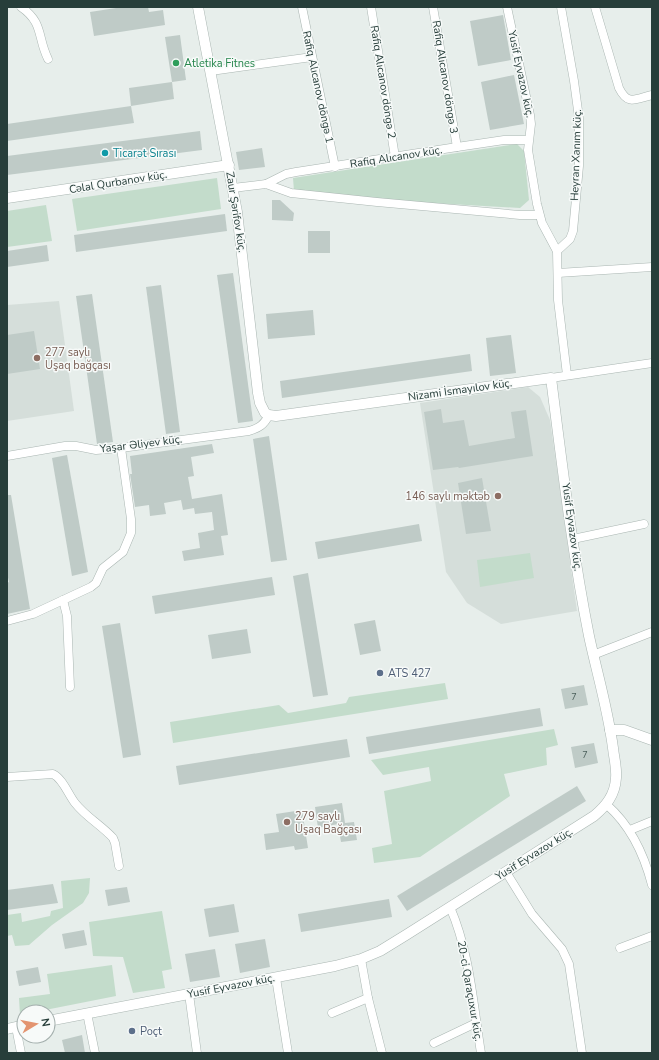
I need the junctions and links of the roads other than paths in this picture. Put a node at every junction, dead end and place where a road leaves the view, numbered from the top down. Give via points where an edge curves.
1 (21, 7) edge
2 (198, 7) edge
3 (302, 7) edge
4 (371, 7) edge
5 (433, 7) edge
6 (507, 7) edge
7 (561, 7) edge
8 (595, 7) edge
9 (312, 56) junction
10 (48, 59) dead end
11 (211, 71) junction
12 (652, 95) edge
13 (528, 140) junction
14 (457, 147) junction
15 (395, 157) junction
16 (229, 165) junction
17 (335, 167) junction
18 (266, 184) junction
19 (233, 188) junction
20 (7, 198) edge
21 (539, 215) junction
22 (557, 251) junction
23 (652, 267) edge
24 (558, 273) junction
25 (652, 363) edge
26 (566, 375) junction
27 (551, 378) junction
28 (269, 415) junction
29 (121, 448) junction
30 (7, 456) edge
31 (644, 524) dead end
32 (573, 539) junction
33 (63, 600) junction
34 (7, 622) edge
35 (652, 632) edge
36 (594, 655) junction
37 (70, 688) dead end
38 (610, 730) junction
39 (652, 740) edge
40 (7, 777) edge
41 (607, 805) junction
42 (652, 821) edge
43 (630, 830) junction
44 (120, 866) dead end
45 (506, 872) junction
46 (652, 885) edge
47 (450, 907) junction
48 (652, 936) edge
49 (620, 948) dead end
50 (361, 959) junction
51 (276, 978) junction
52 (189, 994) junction
53 (368, 998) junction
54 (87, 1013) junction
55 (332, 1014) dead end
56 (56, 1019) edge
57 (476, 1023) junction
58 (434, 1043) dead end
59 (95, 1053) edge
60 (197, 1053) edge
61 (288, 1053) edge
62 (382, 1053) edge
63 (481, 1053) edge
64 (582, 1053) edge

1 - 10 street via 36,21
2 - 11 street, Zaur Şərifov küç.
3 - 9 street, Rafiq Alıcanov döngə 1
4 - 15 street, Rafiq Alıcanov döngə 2
5 - 14 street, Rafiq Alıcanov döngə 3
6 - 13 street, Yusif Eyvazov küç. via 530,116
7 - 22 street, Heyran Xanım küç. via 578,102 578,166 573,231 570,239
8 - 12 street via 623,96 631,100
9 - 11 street
9 - 17 street, Rafiq Alıcanov döngə 1
11 - 16 street, Zaur Şərifov küç.
13 - 14 street, Rafiq Alıcanov küç. via 504,140
13 - 21 street, Yusif Eyvazov küç.
14 - 15 street, Rafiq Alıcanov küç.
15 - 17 street, Rafiq Alıcanov küç.
16 - 19 street, Zaur Şərifov küç.
16 - 20 street, Cəlal Qurbanov küç.
17 - 18 street, Rafiq Alıcanov küç. via 286,174
18 - 19 street
18 - 21 street via 291,193 392,204
19 - 28 street, Zaur Şərifov küç. via 241,236 258,393 263,410
21 - 22 street, Yusif Eyvazov küç.
22 - 24 street, Yusif Eyvazov küç.
23 - 24 street
24 - 26 street, Yusif Eyvazov küç. via 558,300
25 - 26 street, Nizami İsmayılov küç.
26 - 27 street, Nizami İsmayılov küç.
27 - 28 street, Nizami İsmayılov küç.
27 - 32 street, Yusif Eyvazov küç.
28 - 29 street, Yaşar Əliyev küç. via 266,422 256,429
29 - 30 street, Yaşar Əliyev küç. via 96,450 65,446
29 - 33 street via 132,532 123,552 103,568 96,583
31 - 32 street
32 - 36 street, Yusif Eyvazov küç.
33 - 34 street via 33,614
33 - 37 street via 67,616
35 - 36 street
36 - 38 street, Yusif Eyvazov küç.
38 - 39 street via 624,730
38 - 41 street, Yusif Eyvazov küç. via 616,781
40 - 44 street via 53,774 57,776 83,812 113,838
41 - 43 street
41 - 45 street, Yusif Eyvazov küç.
42 - 43 street
43 - 46 street via 640,847
45 - 47 street, Yusif Eyvazov küç.
45 - 64 street via 532,914 562,949 569,964
47 - 50 street, Yusif Eyvazov küç. via 380,951
47 - 57 street, 20-ci Qaraçuxur küç. via 467,958
48 - 49 street
50 - 51 street, Yusif Eyvazov küç.
50 - 53 street
51 - 52 street, Yusif Eyvazov küç.
51 - 61 street
52 - 54 street, Yusif Eyvazov küç.
52 - 60 street
53 - 55 street
53 - 62 street
54 - 56 street, Yusif Eyvazov küç.
54 - 59 street
57 - 58 street
57 - 63 street, 20-ci Qaraçuxur küç.

